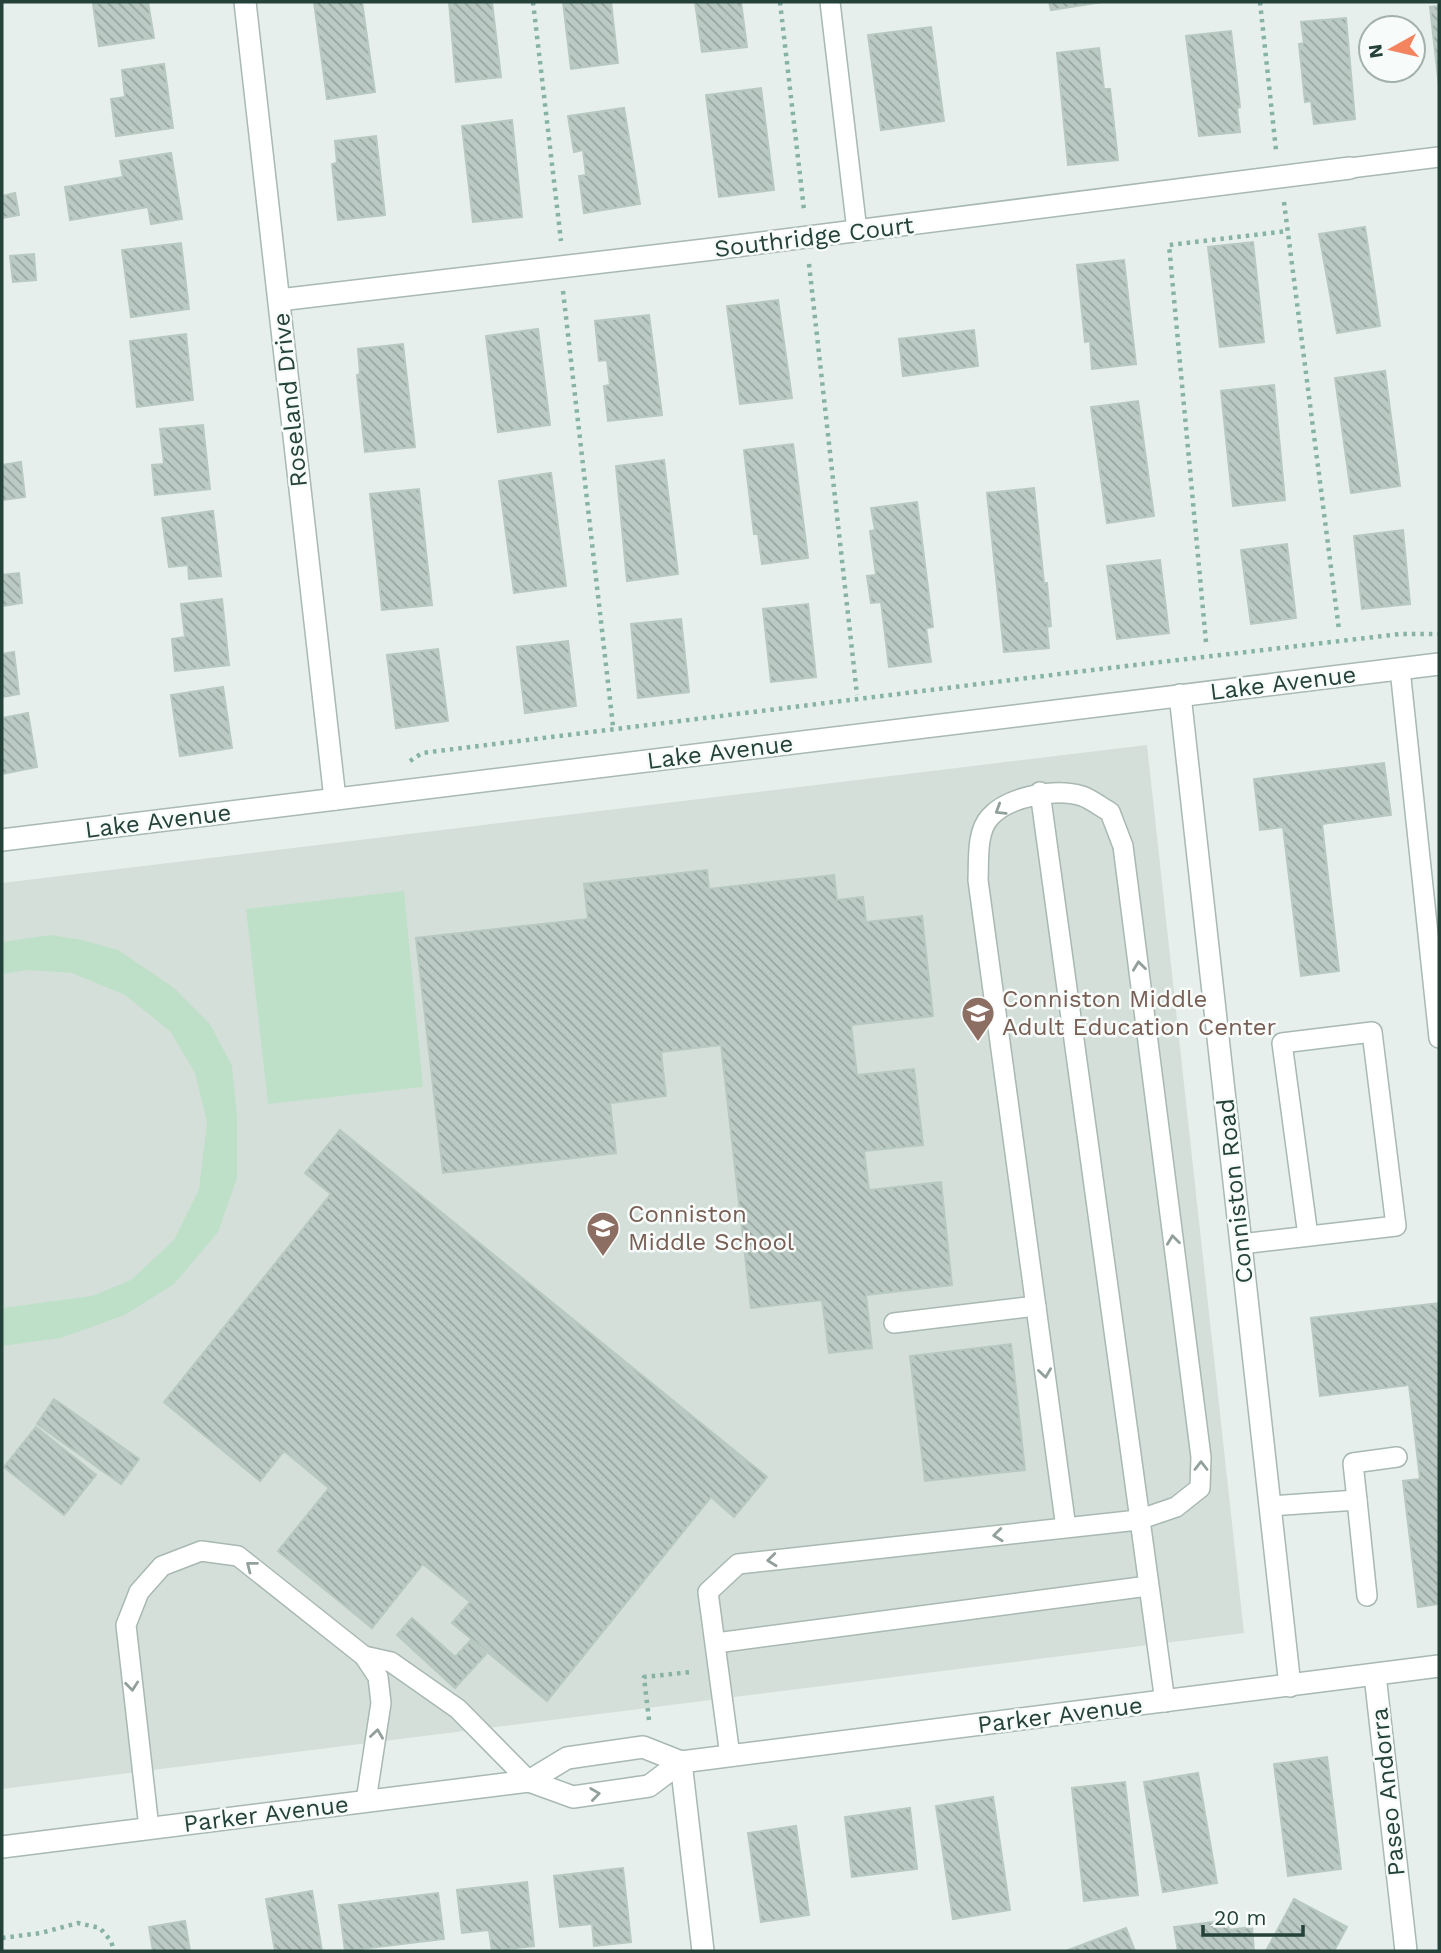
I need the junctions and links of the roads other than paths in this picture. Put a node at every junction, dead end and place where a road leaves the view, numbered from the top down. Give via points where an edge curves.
1 (245, 2) edge
2 (830, 2) edge
3 (1439, 157) edge
4 (1350, 169) joint
5 (858, 231) junction
6 (279, 300) junction
7 (1439, 664) edge
8 (1400, 669) junction
9 (1180, 695) junction
10 (1040, 793) junction
11 (335, 799) junction
12 (2, 840) edge
13 (1436, 978) edge
14 (1439, 1038) edge
15 (1308, 1236) junction
16 (1241, 1244) junction
17 (1036, 1306) junction
18 (894, 1323) dead end
19 (1396, 1457) dead end
20 (1357, 1500) junction
21 (1270, 1506) junction
22 (1138, 1520) junction
23 (1066, 1528) junction
24 (1148, 1586) junction
25 (1367, 1596) dead end
26 (716, 1643) junction
27 (364, 1656) junction
28 (1439, 1666) edge
29 (1375, 1675) junction
30 (1290, 1686) junction
31 (1165, 1702) junction
32 (730, 1756) junction
33 (681, 1762) junction
34 (529, 1781) junction
35 (366, 1801) junction
36 (149, 1828) junction
37 (2, 1847) edge
38 (702, 1951) edge
39 (1406, 1951) edge

1 - 6 street, Roseland Drive
2 - 5 lane
3 - 4 lane
4 - 5 street, Southridge Court
5 - 6 street, Southridge Court
6 - 11 street, Roseland Drive
7 - 8 street, Lake Avenue
8 - 9 street, Lake Avenue
8 - 13 lane
9 - 11 street, Lake Avenue
9 - 16 street, Conniston Road
10 -> 17 lane via 989,817 979,841 978,880
10 - 22 lane
22 -> 10 lane via 1176,1507 1200,1488 1201,1457 1124,846 1110,812 1082,796
11 - 12 street, Lake Avenue
13 - 14 lane
15 - 15 lane via 1396,1226 1372,1032 1282,1043
15 - 16 lane
16 - 21 street, Conniston Road
17 - 18 lane
17 -> 23 lane
19 - 20 lane via 1353,1463
20 - 21 lane
20 - 25 lane
21 - 30 street, Conniston Road
22 - 23 lane
22 - 24 lane
23 -> 26 lane via 738,1564 708,1592
24 - 26 lane
24 - 31 lane
26 - 32 lane
27 - 34 lane via 391,1662 458,1709
35 -> 27 lane via 382,1703 378,1677
27 -> 36 lane via 238,1556 201,1551 162,1566 139,1592 126,1625
28 - 29 street, Parker Avenue
29 - 30 street, Parker Avenue
29 - 39 street, Paseo Andorra
30 - 31 street, Parker Avenue
31 - 32 street, Parker Avenue
32 - 33 street, Parker Avenue
33 - 34 street, Parker Avenue via 643,1748 567,1758
34 -> 33 street, Parker Avenue via 573,1797 649,1786
33 - 38 street
34 - 35 street, Parker Avenue
35 - 36 street, Parker Avenue
36 - 37 street, Parker Avenue

